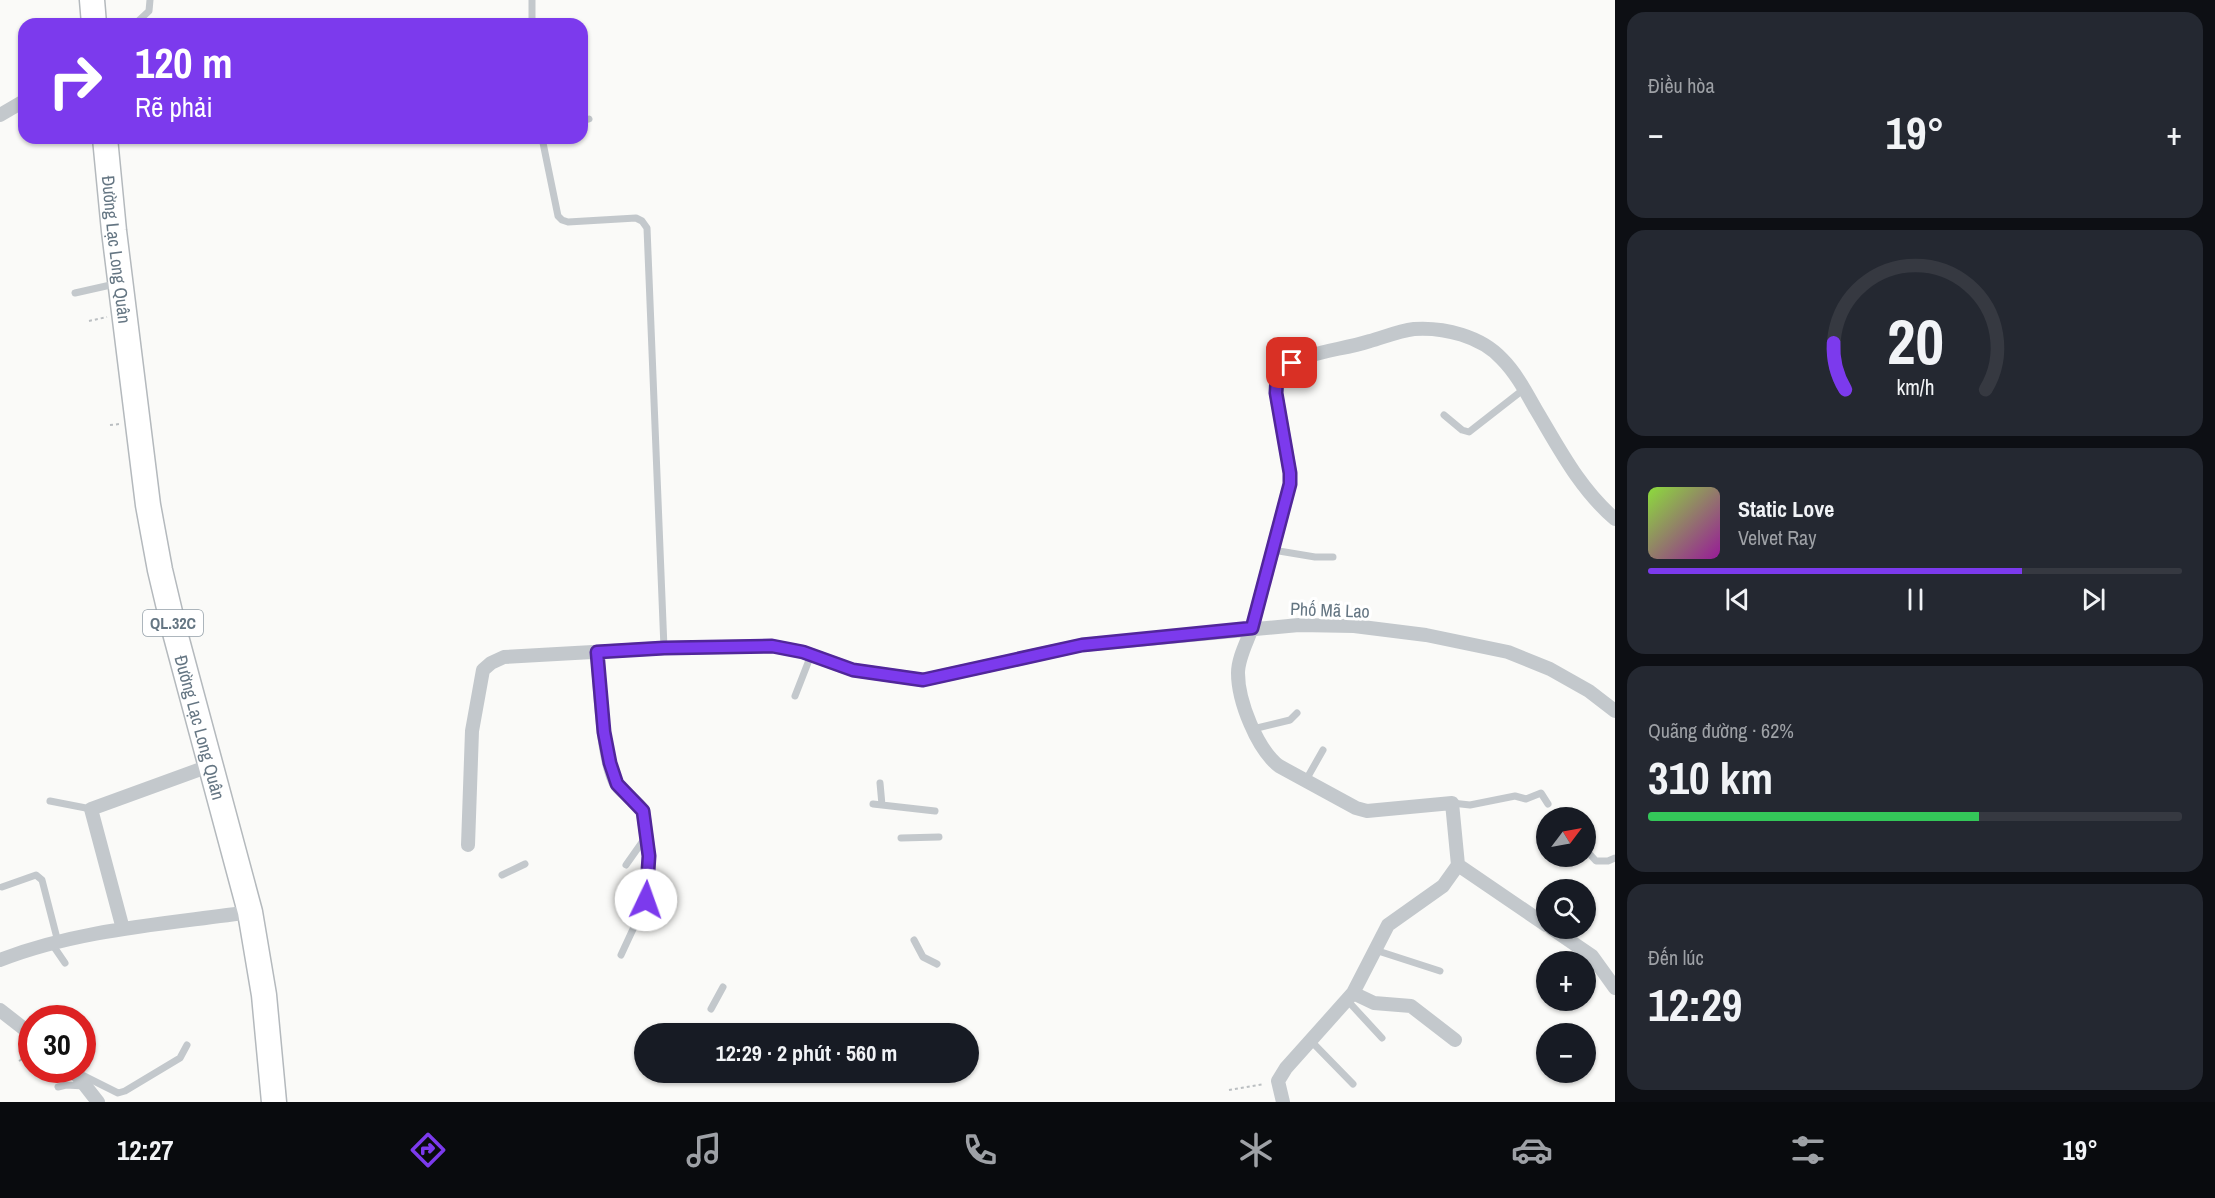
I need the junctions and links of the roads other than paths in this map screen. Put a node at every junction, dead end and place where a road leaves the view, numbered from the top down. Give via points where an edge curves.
1 (92, 0) edge
2 (150, 0) edge
3 (532, 0) edge
4 (94, 18) edge
5 (141, 18) edge
6 (532, 18) edge
7 (18, 104) edge
8 (0, 115) edge
9 (106, 144) edge
10 (543, 144) edge
11 (121, 282) junction
12 (75, 293) dead end
13 (1524, 388) junction
14 (1444, 416) dead end
15 (1615, 519) edge
16 (1273, 550) junction
17 (1333, 557) dead end
18 (1252, 628) junction
19 (664, 648) junction
20 (597, 652) junction
21 (811, 655) junction
22 (795, 696) dead end
23 (1615, 711) edge
24 (1297, 713) dead end
25 (1253, 729) junction
26 (1323, 750) dead end
27 (212, 765) junction
28 (1306, 780) junction
29 (880, 783) dead end
30 (50, 801) dead end
31 (1452, 803) junction
32 (873, 804) dead end
33 (1548, 804) dead end
34 (882, 805) junction
35 (91, 809) junction
36 (935, 811) dead end
37 (646, 836) junction
38 (939, 837) dead end
39 (902, 838) dead end
40 (468, 845) dead end
41 (1615, 858) edge
42 (1596, 861) edge
43 (525, 864) dead end
44 (626, 865) dead end
45 (1458, 865) junction
46 (502, 875) dead end
47 (2, 887) dead end
48 (646, 900) dead end
49 (250, 912) junction
50 (1536, 918) edge
51 (634, 927) dead end
52 (123, 930) junction
53 (1567, 939) edge
54 (914, 940) dead end
55 (55, 943) junction
56 (1376, 950) junction
57 (621, 956) dead end
58 (0, 960) edge
59 (65, 963) dead end
60 (937, 964) dead end
61 (1440, 971) dead end
62 (723, 987) dead end
63 (1615, 988) edge
64 (1350, 997) junction
65 (711, 1009) dead end
66 (0, 1010) edge
67 (18, 1024) edge
68 (1382, 1038) dead end
69 (1455, 1040) dead end
70 (1311, 1041) junction
71 (187, 1045) dead end
72 (96, 1082) edge
73 (85, 1083) edge
74 (1353, 1084) dead end
75 (58, 1087) dead end
76 (88, 1087) junction
77 (98, 1102) edge
78 (274, 1102) edge
79 (1283, 1102) edge

1 - 4 highway
2 - 5 lane via 149,11
3 - 6 lane
7 - 8 street
9 - 11 highway, Đường Lạc Long Quân / QL.32C
10 - 19 lane via 562,220 636,218 647,228
11 - 12 lane
11 - 27 highway, Đường Lạc Long Quân / QL.32C via 148,505 160,570
13 - 14 lane via 1470,432
13 - 15 street via 1582,486
13 - 16 street via 1502,358 1476,340 1449,330 1412,329 1310,354 1292,363 1277,376 1276,393 1290,484
16 - 17 lane
16 - 18 street
18 - 21 street, Phố Mã Lao via 1082,645 923,680 853,670
18 - 23 street, Phố Mã Lao via 1354,626 1426,635 1508,652 1550,669
18 - 25 street via 1238,672
19 - 20 street
19 - 21 street via 772,646
20 - 37 street via 610,763 619,787 641,807
20 - 40 street via 504,657 483,670 472,731
21 - 22 lane
24 - 25 lane via 1290,720
25 - 28 street via 1270,759
26 - 28 lane
27 - 35 street
27 - 49 highway, Đường Lạc Long Quân / QL.32C
28 - 31 street via 1367,811
29 - 34 lane
30 - 35 lane
31 - 33 lane via 1470,806 1515,796 1526,799 1541,793
31 - 45 street
32 - 34 lane
34 - 36 lane
35 - 52 street
37 - 44 lane
37 - 48 street
38 - 39 lane
41 - 42 lane
43 - 46 lane
45 - 50 street
45 - 56 street via 1443,886 1388,925
47 - 55 lane via 36,875 42,880
49 - 52 street
49 - 78 highway, Đường Lạc Long Quân / QL.32C
51 - 57 lane
52 - 55 street
53 - 63 street via 1592,956
54 - 60 lane via 923,957
55 - 58 street
55 - 59 lane
56 - 61 lane
56 - 64 street
62 - 65 lane
64 - 68 lane
64 - 69 street via 1411,1006
64 - 70 street
66 - 67 street
70 - 74 lane
70 - 79 street via 1278,1081
71 - 72 lane via 180,1058 125,1091 118,1093
73 - 76 street
75 - 76 lane
76 - 77 street

